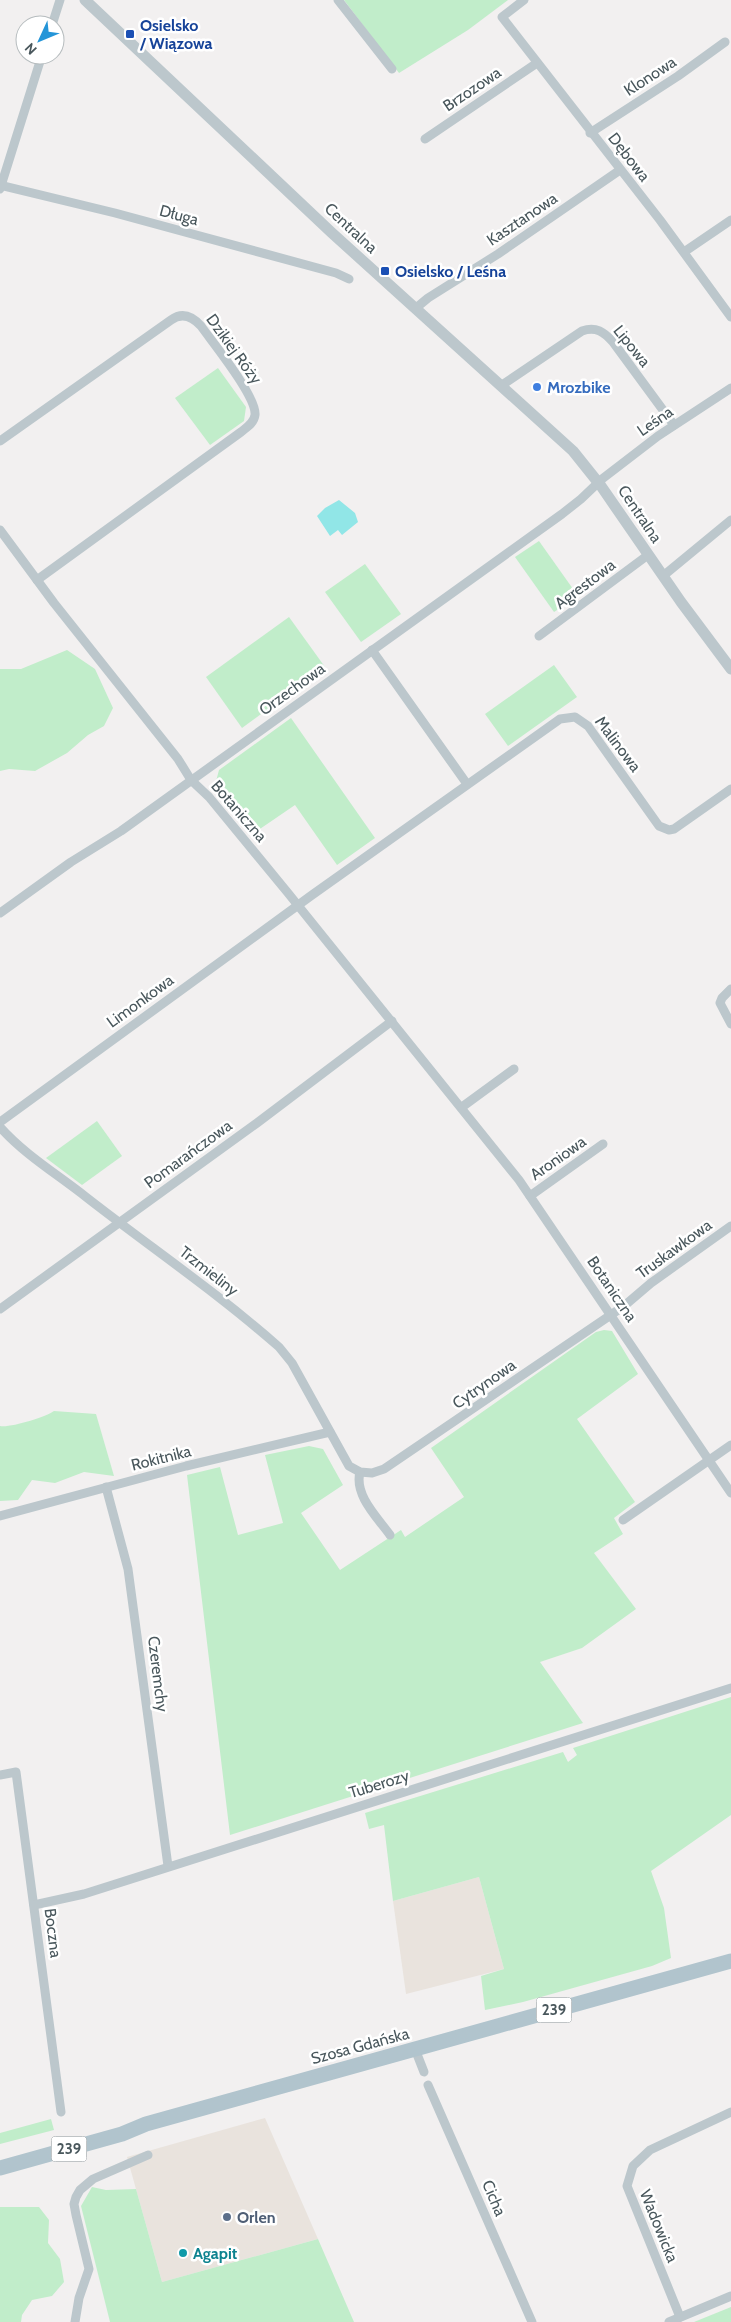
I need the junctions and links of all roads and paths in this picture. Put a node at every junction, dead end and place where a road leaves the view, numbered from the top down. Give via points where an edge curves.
1 (60, 0) edge
2 (86, 0) edge
3 (338, 0) edge
4 (524, 0) edge
5 (55, 15) edge
6 (725, 42) dead end
7 (537, 63) junction
8 (39, 65) edge
9 (392, 69) dead end
10 (590, 133) junction
11 (425, 139) dead end
12 (620, 170) junction
13 (0, 186) edge
14 (731, 220) edge
15 (684, 252) junction
16 (349, 279) dead end
17 (416, 308) junction
18 (731, 317) edge
19 (502, 385) junction
20 (731, 388) edge
21 (674, 425) junction
22 (0, 441) edge
23 (598, 483) junction
24 (731, 520) edge
25 (0, 530) edge
26 (648, 555) junction
27 (663, 576) junction
28 (37, 580) junction
29 (539, 636) dead end
30 (372, 650) junction
31 (731, 670) edge
32 (191, 780) junction
33 (467, 784) junction
34 (731, 788) edge
35 (298, 905) junction
36 (0, 914) edge
37 (731, 989) edge
38 (392, 1021) junction
39 (731, 1024) edge
40 (514, 1069) dead end
41 (462, 1107) junction
42 (0, 1122) edge
43 (0, 1127) edge
44 (603, 1144) dead end
45 (530, 1196) junction
46 (119, 1224) junction
47 (731, 1226) edge
48 (0, 1309) edge
49 (611, 1314) junction
50 (330, 1432) junction
51 (731, 1445) edge
52 (709, 1460) junction
53 (360, 1472) junction
54 (106, 1487) junction
55 (731, 1493) edge
56 (0, 1516) edge
57 (623, 1520) dead end
58 (390, 1535) dead end
59 (731, 1688) edge
60 (0, 1775) edge
61 (168, 1866) junction
62 (34, 1906) junction
63 (731, 1961) edge
64 (416, 2049) junction
65 (424, 2072) dead end
66 (428, 2085) dead end
67 (61, 2112) dead end
68 (731, 2112) edge
69 (148, 2155) dead end
70 (0, 2168) edge
71 (731, 2296) edge
72 (680, 2317) junction
73 (74, 2322) edge
74 (532, 2322) edge
75 (669, 2322) edge

1 - 5 street
2 - 17 street, Centralna via 306,209
3 - 9 street
4 - 7 street, Dębowa via 502,17
6 - 10 street, Klonowa
7 - 10 street, Dębowa
7 - 11 street, Brzozowa
8 - 13 street
10 - 12 street, Dębowa
12 - 15 street, Dębowa
12 - 17 street, Kasztanowa
13 - 16 street, Długa via 238,246
14 - 15 street
15 - 18 street, Dębowa
17 - 19 street, Centralna
19 - 21 street, Lipowa via 582,331 594,328 613,342
19 - 23 street, Centralna via 573,451
20 - 21 street, Leśna
21 - 23 street, Leśna
22 - 28 street, Dzikiej Róży via 171,320 183,316 192,318 201,326 249,394 255,408 252,422 241,432
23 - 26 street, Centralna
23 - 30 street, Orzechowa via 562,514
24 - 27 street
25 - 28 street, Botaniczna
26 - 27 street, Centralna
26 - 29 street, Agrestowa
27 - 31 street, Centralna
28 - 32 street, Botaniczna via 178,759
30 - 32 street, Orzechowa
30 - 33 street
32 - 35 street, Botaniczna via 209,797
32 - 36 street, Orzechowa
33 - 34 street, Malinowa via 568,716 582,720 588,726 663,829 674,829
33 - 35 street, Malinowa
35 - 38 street, Botaniczna
35 - 42 street, Limonkowa
37 - 39 street via 720,1003
38 - 41 street, Botaniczna
38 - 46 street, Pomarańczowa
40 - 41 street
41 - 45 street, Botaniczna
43 - 46 street, Trzmieliny via 32,1157
44 - 45 street, Aroniowa
45 - 49 street, Botaniczna
46 - 48 street, Pomarańczowa
46 - 50 street, Trzmieliny via 161,1253 279,1347 292,1363
47 - 49 street, Truskawkowa
49 - 52 street, Botaniczna
49 - 53 street, Cytrynowa via 384,1469
50 - 53 street, Trzmieliny via 349,1466
50 - 54 street, Rokitnika
51 - 52 street
52 - 55 street, Botaniczna
52 - 57 street
53 - 58 street via 360,1492
54 - 56 street, Rokitnika
54 - 61 street, Czeremchy via 128,1569
59 - 61 street, Tuberozy
60 - 62 street, Boczna via 16,1772
61 - 62 street, Tuberozy via 84,1894
62 - 67 street, Boczna
63 - 64 main road, Szosa Gdańska / 239
64 - 65 street
64 - 70 main road, Szosa Gdańska / 239
66 - 74 street, Cicha
68 - 72 street, Wadowicka via 650,2150 633,2166 627,2186
69 - 73 street via 93,2180 76,2196 76,2215 89,2269
71 - 72 street
72 - 75 street

